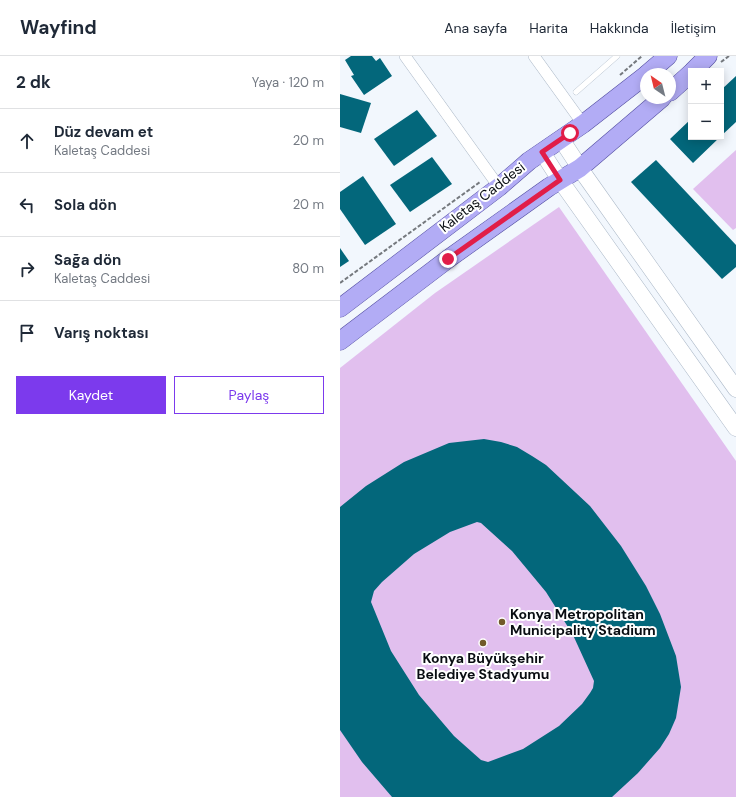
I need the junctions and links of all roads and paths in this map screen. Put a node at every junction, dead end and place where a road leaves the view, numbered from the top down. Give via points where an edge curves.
1 (405, 56) edge
2 (534, 56) edge
3 (618, 56) edge
4 (668, 56) edge
5 (708, 56) edge
6 (653, 68) edge
7 (696, 68) edge
8 (688, 76) edge
9 (640, 79) edge
10 (676, 87) edge
11 (576, 92) dead end
12 (655, 104) edge
13 (583, 124) junction
14 (561, 139) junction
15 (542, 152) junction
16 (580, 168) junction
17 (560, 180) junction
18 (499, 187) junction
19 (340, 308) edge
20 (340, 341) edge
21 (736, 389) edge
22 (736, 428) edge

1 - 18 street
2 - 13 street
3 - 11 lane
4 - 6 main road, Kaletaş Caddesi
5 - 7 main road
8 - 10 main road
9 - 13 main road, Kaletaş Caddesi
12 - 16 main road, Kaletaş Caddesi
13 - 14 main road, Kaletaş Caddesi
14 - 15 main road, Kaletaş Caddesi
14 - 16 street
15 - 17 street
15 - 18 main road, Kaletaş Caddesi
16 - 17 main road, Kaletaş Caddesi
16 - 21 street
17 - 20 main road, Kaletaş Caddesi via 448,259
17 - 22 street
18 - 19 main road, Kaletaş Caddesi

